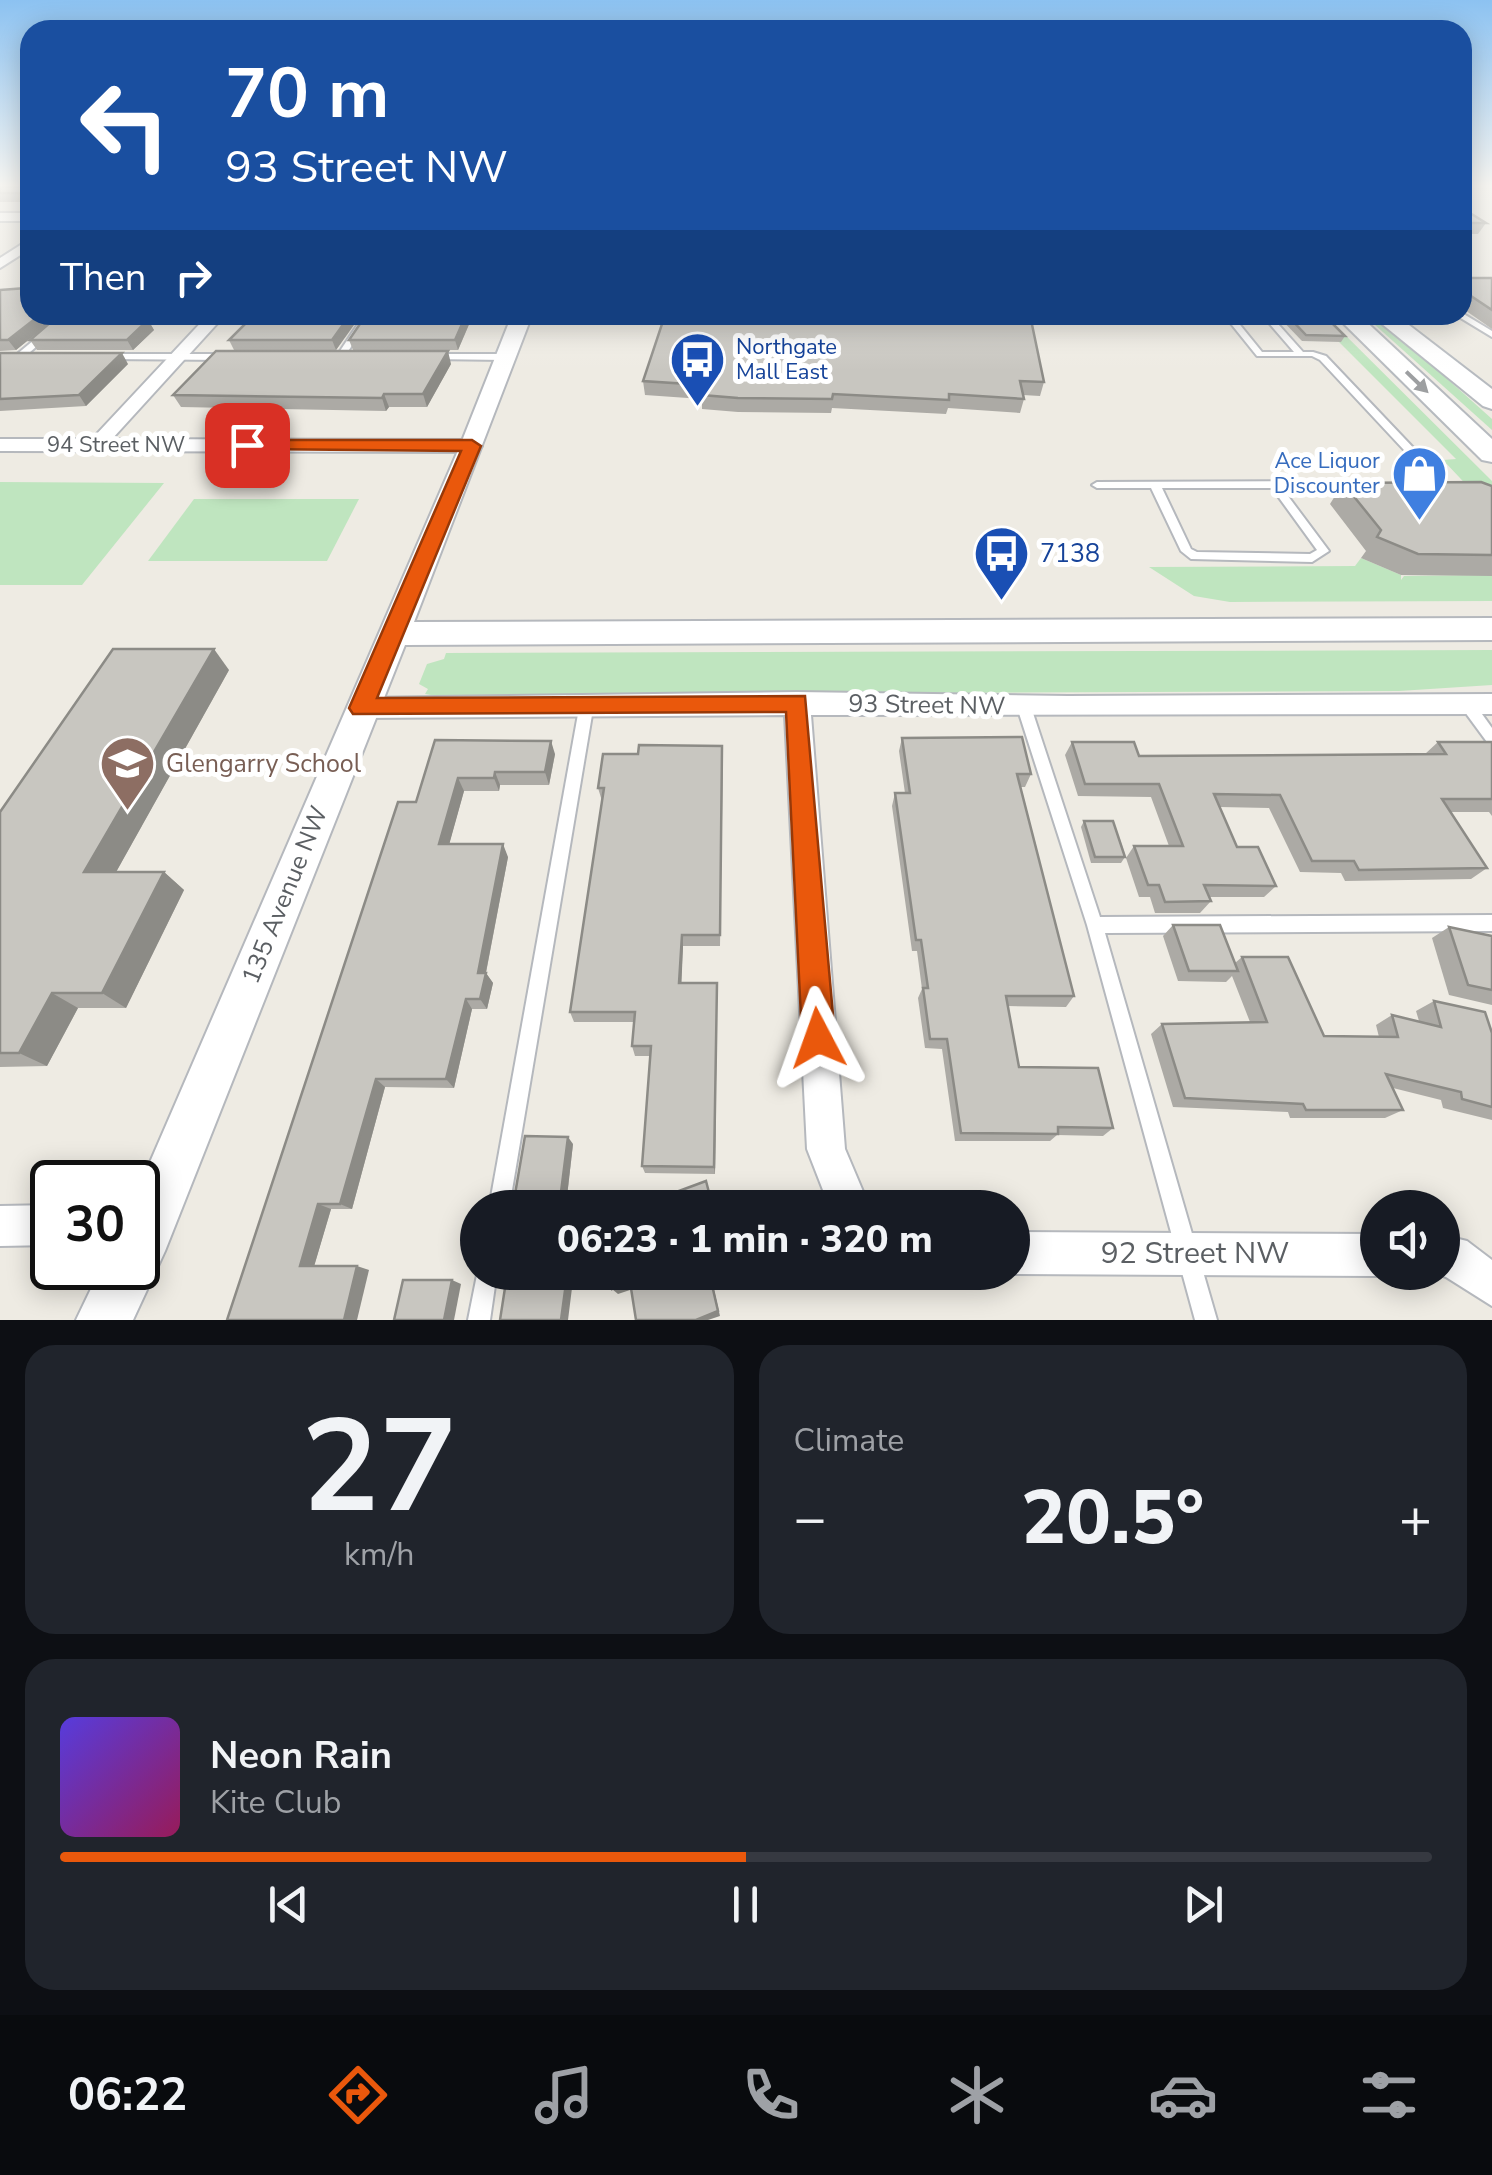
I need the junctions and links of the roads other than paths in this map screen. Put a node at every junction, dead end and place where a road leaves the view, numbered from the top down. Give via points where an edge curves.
1 (57, 325) edge
2 (208, 325) edge
3 (361, 325) edge
4 (518, 325) edge
5 (1236, 325) edge
6 (1275, 325) edge
7 (1357, 325) edge
8 (1395, 325) edge
9 (1415, 325) edge
10 (1302, 354) junction
11 (232, 357) edge
12 (322, 357) edge
13 (340, 357) junction
14 (358, 357) edge
15 (414, 357) edge
16 (506, 357) junction
17 (0, 358) edge
18 (19, 358) junction
19 (39, 358) edge
20 (98, 358) edge
21 (178, 358) junction
22 (1492, 392) edge
23 (1492, 400) edge
24 (0, 445) edge
25 (96, 445) junction
26 (472, 446) junction
27 (1492, 454) edge
28 (1098, 484) dead end
29 (1275, 484) junction
30 (1374, 484) edge
31 (1414, 484) edge
32 (1155, 485) junction
33 (1492, 629) edge
34 (392, 634) junction
35 (797, 702) junction
36 (586, 703) junction
37 (1480, 704) edge
38 (1024, 706) junction
39 (361, 708) junction
40 (1492, 738) edge
41 (1492, 922) edge
42 (1095, 924) junction
43 (502, 1190) edge
44 (843, 1190) edge
45 (160, 1191) edge
46 (30, 1225) edge
47 (0, 1226) edge
48 (1187, 1252) junction
49 (1030, 1253) edge
50 (1360, 1255) edge
51 (1460, 1262) edge
52 (1492, 1285) edge
53 (117, 1290) edge
54 (485, 1290) edge
55 (104, 1320) edge
56 (479, 1320) edge
57 (1206, 1320) edge

1 - 18 lane
2 - 21 street
3 - 13 lane
4 - 16 street, 135 Avenue NW
5 - 10 lane via 1260,354
6 - 10 lane
7 -> 27 main road
8 - 23 main road
9 - 22 main road
10 - 31 lane via 1323,358 1438,480
11 - 21 lane
12 - 13 lane
13 - 14 lane
15 - 16 lane
16 - 26 street, 135 Avenue NW
17 - 18 lane
18 - 19 lane
20 - 21 lane
21 - 25 street
24 - 25 street, 94 Street NW
25 - 26 street, 94 Street NW
26 - 34 street, 135 Avenue NW
28 - 32 lane
29 - 30 lane
29 - 32 lane
29 - 32 lane via 1320,556 1195,556
33 - 34 street
34 - 39 street, 135 Avenue NW
35 - 36 street, 93 Street NW
35 - 38 street, 93 Street NW
35 - 44 street via 826,1149
36 - 39 street, 93 Street NW
36 - 43 lane
37 - 38 street, 93 Street NW
37 - 40 lane
38 - 42 lane
39 - 45 street, 135 Avenue NW
41 - 42 lane
42 - 48 lane
46 - 47 street
48 - 49 street, 92 Street NW
48 - 50 street, 92 Street NW
48 - 57 lane
51 - 52 street
53 - 55 street, 135 Avenue NW
54 - 56 lane

